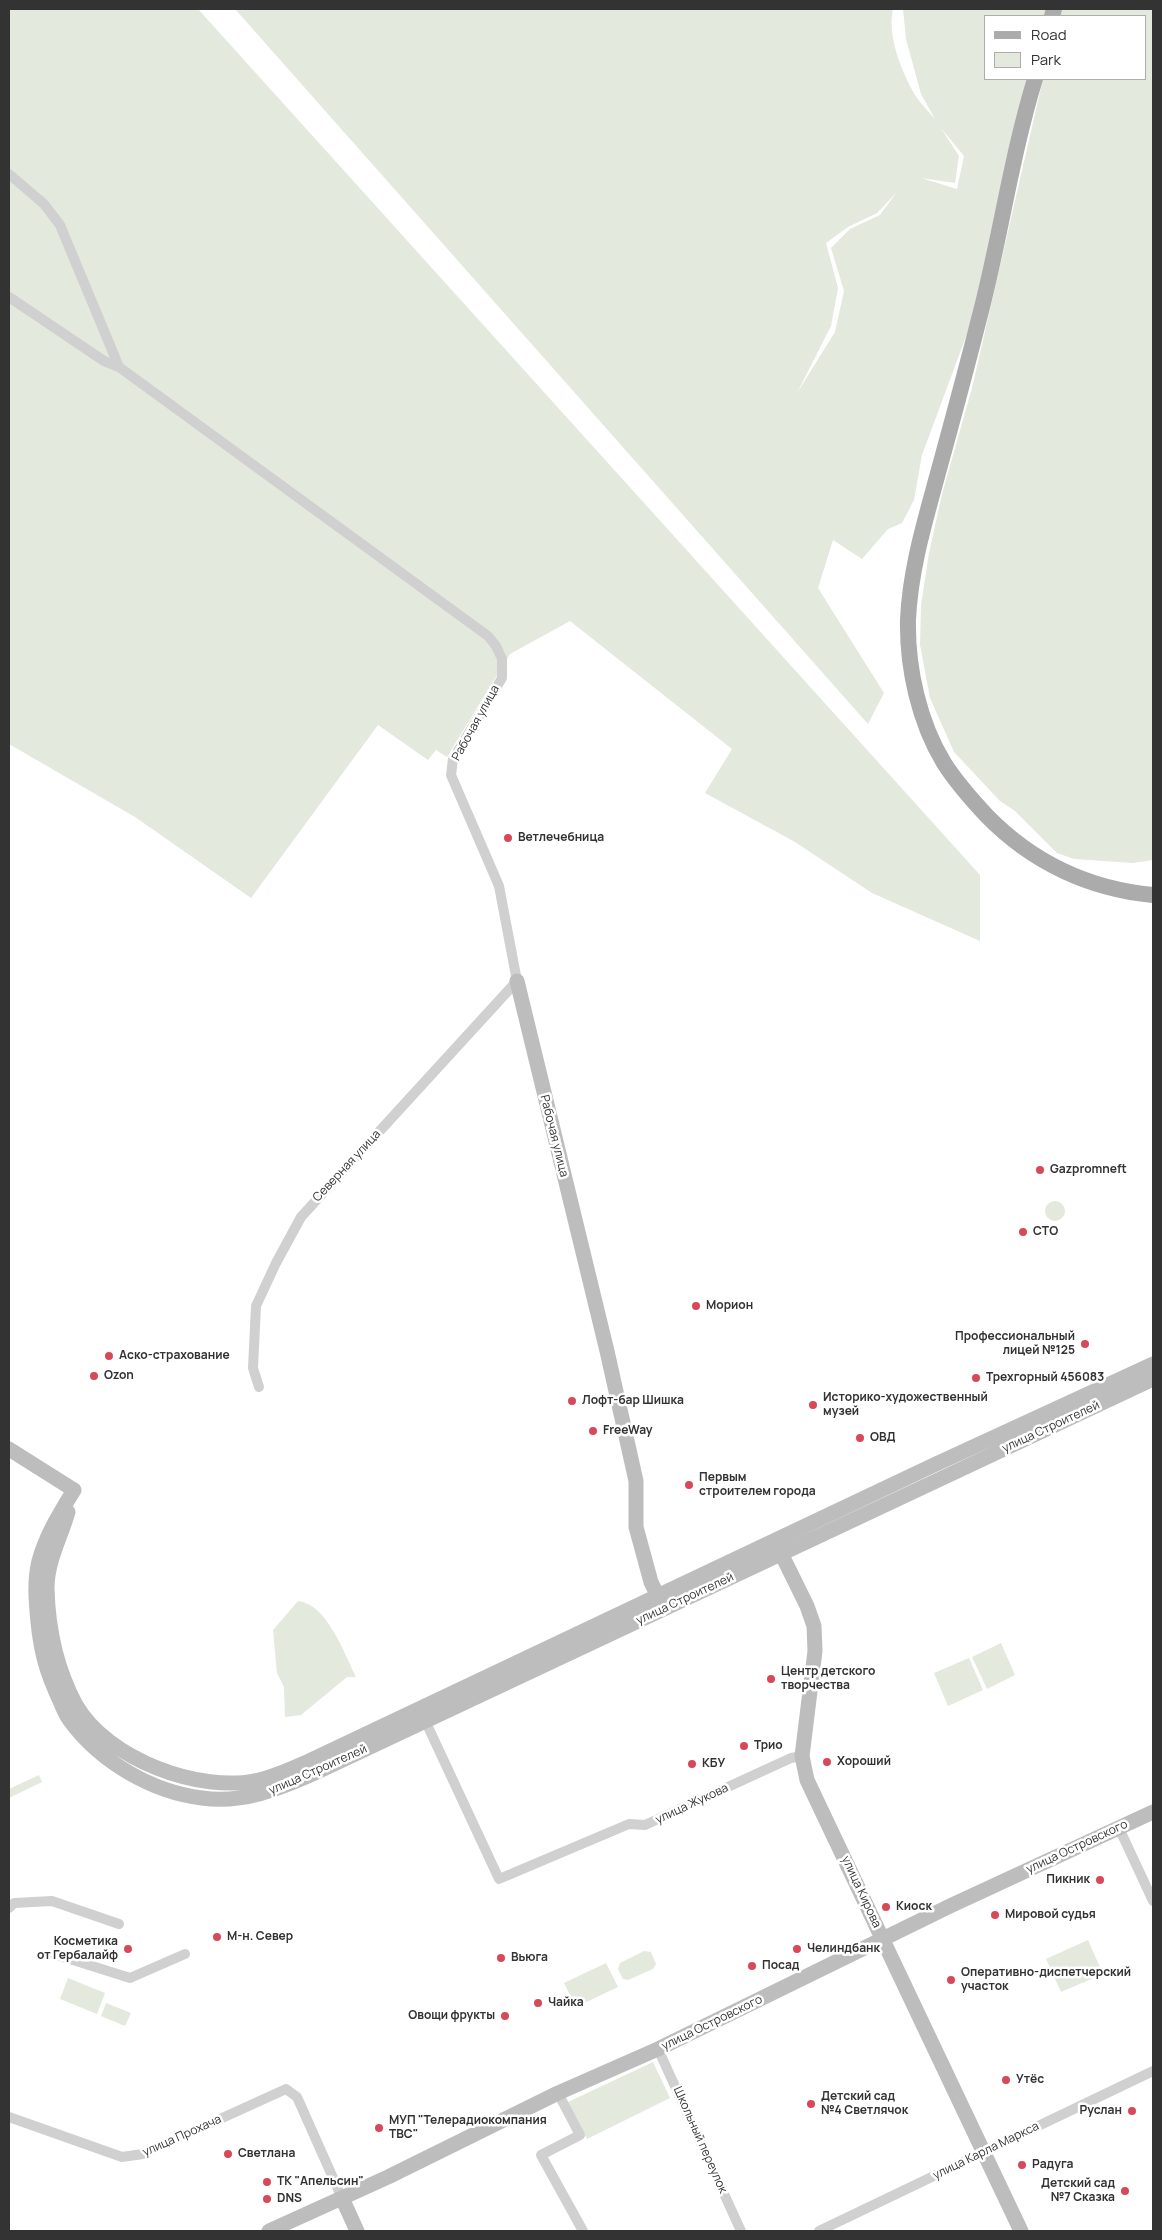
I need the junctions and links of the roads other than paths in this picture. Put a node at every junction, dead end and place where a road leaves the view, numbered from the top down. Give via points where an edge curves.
1 (1035, 80) edge
2 (9, 174) edge
3 (9, 297) edge
4 (119, 367) junction
5 (1153, 895) edge
6 (517, 981) junction
7 (1153, 1364) edge
8 (1153, 1379) edge
9 (259, 1387) dead end
10 (9, 1449) edge
11 (777, 1547) junction
12 (660, 1602) junction
13 (422, 1715) junction
14 (802, 1756) junction
15 (1153, 1812) edge
16 (1119, 1828) junction
17 (1153, 1901) edge
18 (9, 1908) edge
19 (119, 1924) dead end
20 (884, 1940) junction
21 (54, 1954) dead end
22 (186, 1954) dead end
23 (658, 2049) junction
24 (1153, 2071) edge
25 (558, 2093) junction
26 (9, 2117) edge
27 (984, 2153) junction
28 (342, 2198) junction
29 (269, 2231) edge
30 (357, 2231) edge
31 (583, 2231) edge
32 (741, 2231) edge
33 (820, 2231) edge
34 (1021, 2231) edge

1 - 5 main road via 980,315 923,527 909,611 910,656 918,700 937,750 956,779 990,819 1020,844 1066,873 1102,886
2 - 4 street via 44,204 60,225
3 - 4 street via 104,361
4 - 6 street, Рабочая улица via 488,636 496,646 502,659 502,678 454,759 451,775 499,886
6 - 9 street, Северная улица via 301,1217 256,1306 253,1368
6 - 12 street, Рабочая улица via 636,1481 636,1527 648,1574
7 - 11 street, улица Строителей
8 - 11 street, улица Строителей
10 - 13 street, улица Строителей via 74,1490 50,1562 47,1587 54,1673 88,1720 128,1754 173,1775 216,1783 258,1781
11 - 12 street, улица Строителей
11 - 14 street, улица Кирова via 814,1626 815,1651
12 - 13 street, улица Строителей
13 - 14 street, улица Жукова via 498,1879 629,1824 645,1825 791,1758
14 - 20 street, улица Кирова via 807,1780
15 - 16 street, улица Островского
16 - 17 street
16 - 20 street, улица Островского
18 - 19 street via 14,1903 52,1901
20 - 23 street, улица Островского
20 - 27 street, улица Кирова
21 - 22 street via 130,1978
23 - 25 street, улица Островского
23 - 32 street, Школьный переулок
24 - 27 street, улица Карла Маркса
25 - 28 street, улица Островского
25 - 31 street via 580,2135 541,2155
26 - 28 street, улица Прохача via 122,2157 142,2154 286,2090 297,2097
27 - 33 street, улица Карла Маркса
27 - 34 street, улица Кирова
28 - 29 street, улица Островского
28 - 30 street

